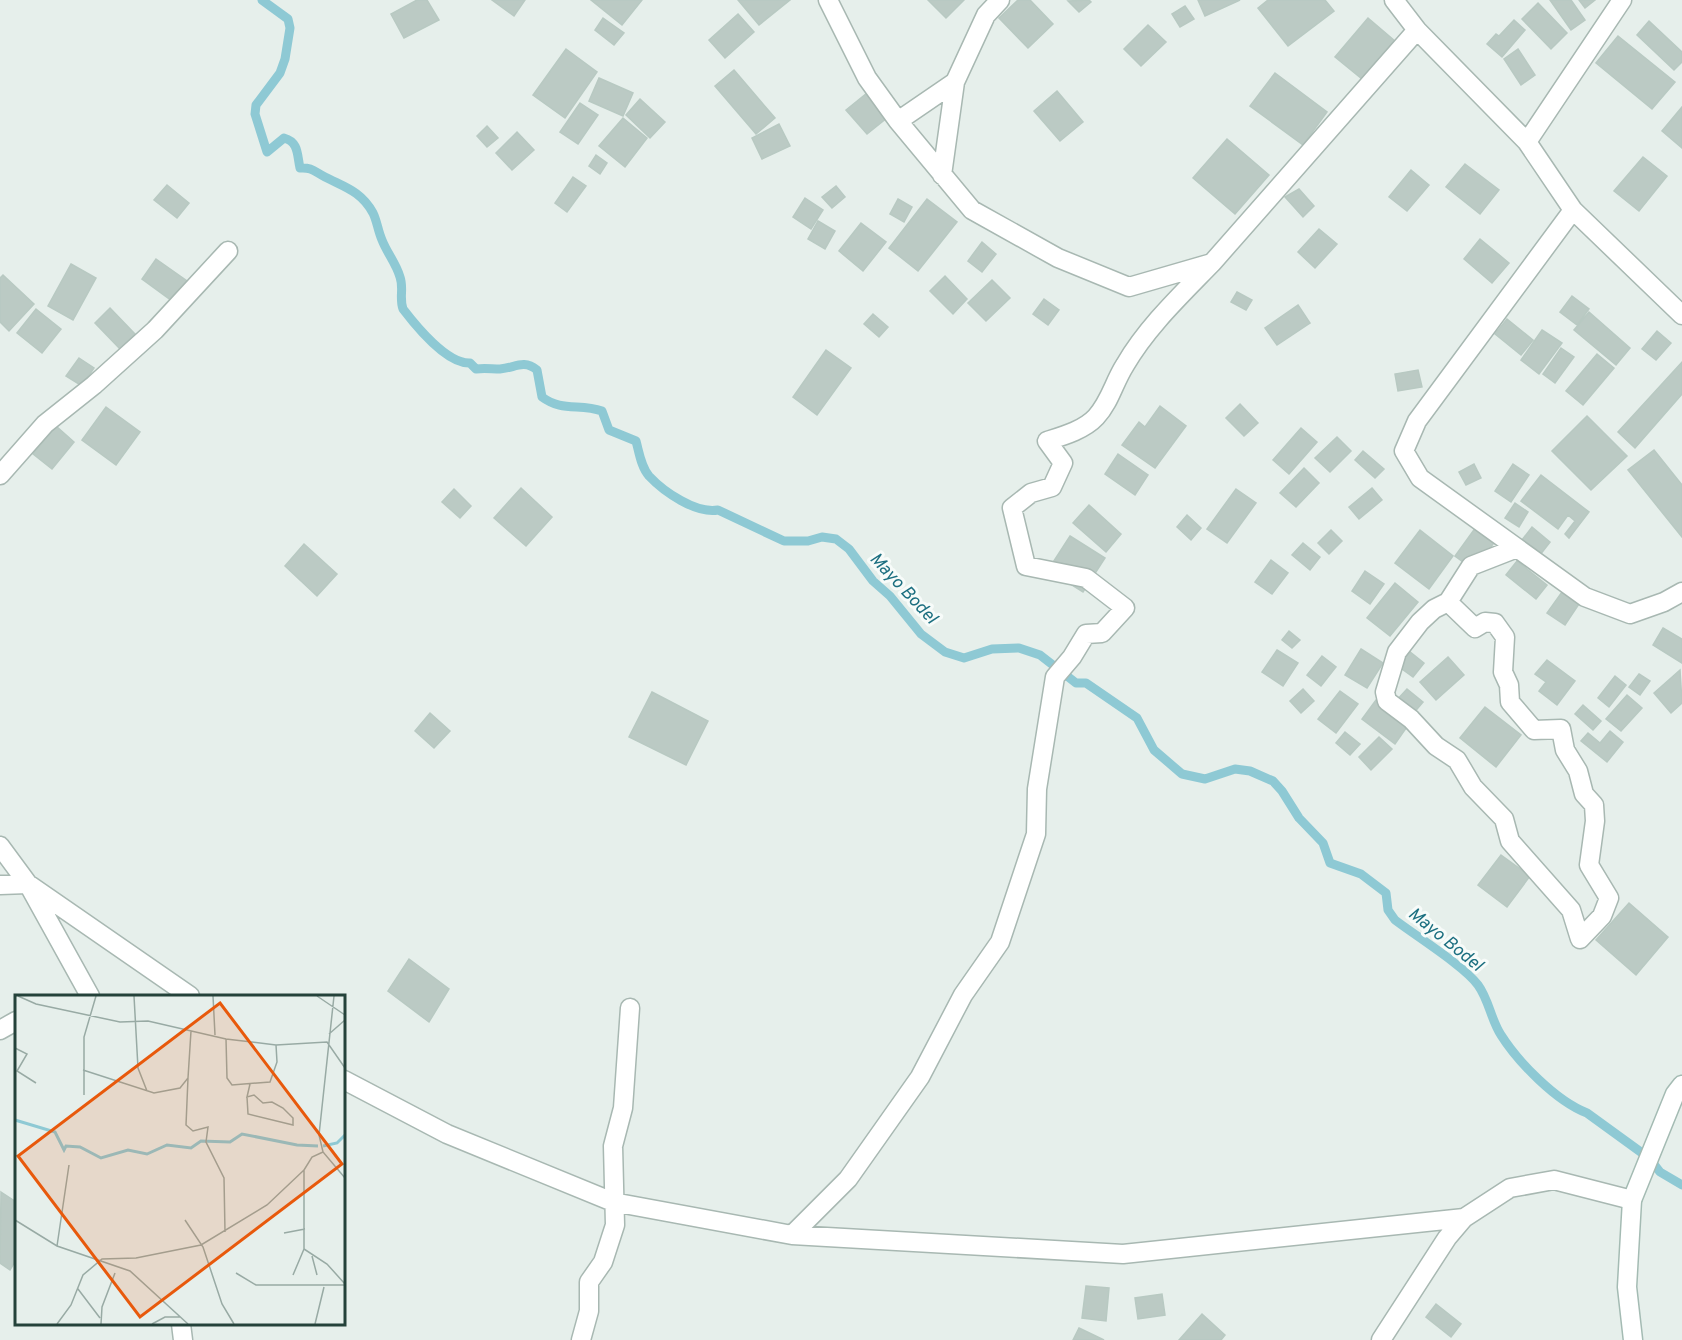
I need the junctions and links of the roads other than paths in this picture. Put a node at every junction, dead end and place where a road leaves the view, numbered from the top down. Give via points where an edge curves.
1 (828, 0) edge
2 (1000, 0) edge
3 (1394, 0) edge
4 (1622, 0) edge
5 (1417, 30) junction
6 (956, 82) junction
7 (898, 121) junction
8 (1527, 142) junction
9 (942, 175) junction
10 (1573, 210) junction
11 (228, 251) dead end
12 (1212, 263) junction
13 (1682, 315) edge
14 (0, 475) edge
15 (1517, 548) junction
16 (1682, 592) edge
17 (1448, 602) junction
18 (0, 846) edge
19 (28, 884) junction
20 (0, 885) edge
21 (89, 995) edge
22 (189, 995) edge
23 (630, 1008) dead end
24 (15, 1022) edge
25 (0, 1030) edge
26 (345, 1081) edge
27 (1682, 1085) edge
28 (1632, 1200) junction
29 (613, 1202) junction
30 (1464, 1218) junction
31 (792, 1235) junction
32 (182, 1325) edge
33 (183, 1340) edge
34 (581, 1340) edge
35 (1381, 1340) edge
36 (1633, 1340) edge

1 - 7 street via 867,78
2 - 6 street via 986,15
3 - 5 street
4 - 8 street
5 - 8 street
5 - 12 street
6 - 7 street
6 - 9 street
7 - 9 street
8 - 10 street
9 - 12 street via 972,210 1058,258 1129,287
10 - 13 street
10 - 15 street via 1417,421 1404,451 1420,478
11 - 14 street via 155,330 45,424
12 - 31 street via 1168,308 1136,349 1095,419 1047,441 1063,463 1052,487 1031,493 1012,508 1026,566 1086,578 1125,608 1102,633 1086,634 1054,677 1037,789 1036,834 1000,942 963,995 920,1077 848,1179
15 - 16 street via 1585,597 1630,614
15 - 17 street via 1471,566
17 - 17 street via 1420,622 1397,652 1384,692 1387,701 1457,760 1473,787 1504,819 1510,841 1571,910 1580,939 1602,916 1609,898 1589,865 1594,805 1584,794 1578,771 1565,750 1561,729 1534,730 1510,702 1503,672 1505,637 1495,623 1485,622 1475,628
18 - 19 street
19 - 20 street
19 - 21 street
19 - 22 street
23 - 29 street via 623,1108 614,1146
24 - 25 street
26 - 29 street via 447,1134
27 - 28 street
28 - 30 street via 1554,1180 1510,1188
28 - 36 street via 1627,1287
29 - 31 street
29 - 34 street via 615,1225 603,1262 590,1282 589,1311
30 - 31 street via 1123,1254
30 - 35 street
32 - 33 street

